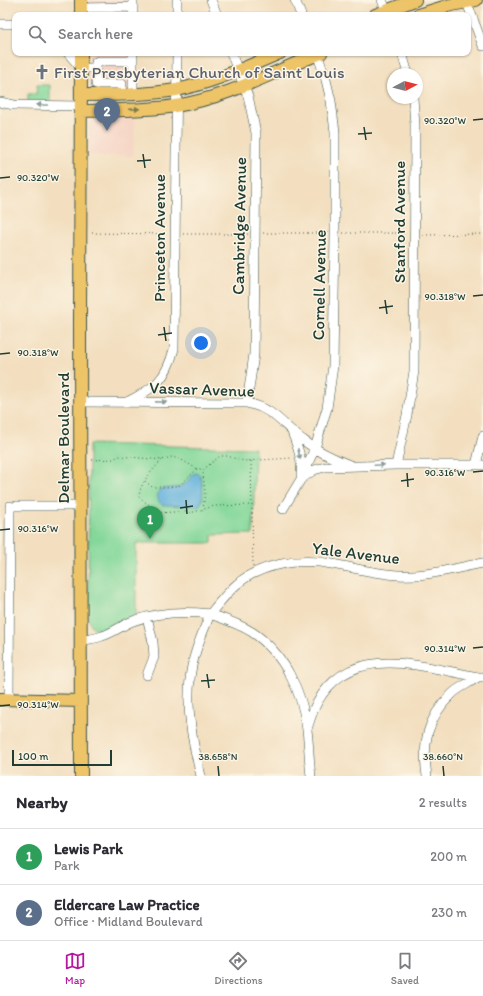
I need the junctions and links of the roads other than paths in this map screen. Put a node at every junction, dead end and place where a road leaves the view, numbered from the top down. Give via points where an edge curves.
1 (177, 0) edge
2 (211, 0) edge
3 (295, 0) edge
4 (415, 0) edge
5 (470, 1) edge
6 (133, 7) edge
7 (80, 10) edge
8 (383, 10) edge
9 (177, 12) edge
10 (216, 12) edge
11 (300, 12) edge
12 (429, 12) edge
13 (0, 24) edge
14 (12, 24) edge
15 (483, 46) edge
16 (71, 56) edge
17 (81, 56) edge
18 (176, 56) edge
19 (232, 56) edge
20 (273, 56) edge
21 (312, 56) edge
22 (320, 56) edge
23 (403, 56) edge
24 (133, 57) edge
25 (81, 68) junction
26 (96, 68) junction
27 (406, 68) edge
28 (238, 70) junction
29 (96, 84) junction
30 (244, 85) junction
31 (176, 90) junction
32 (127, 94) junction
33 (82, 99) junction
34 (0, 102) edge
35 (413, 104) edge
36 (176, 106) junction
37 (80, 402) junction
38 (127, 402) junction
39 (247, 404) junction
40 (291, 430) junction
41 (483, 436) edge
42 (315, 448) junction
43 (396, 465) junction
44 (480, 465) edge
45 (352, 466) junction
46 (301, 479) junction
47 (9, 506) edge
48 (80, 506) junction
49 (284, 509) dead end
50 (483, 563) edge
51 (210, 614) junction
52 (147, 617) junction
53 (80, 641) junction
54 (147, 675) dead end
55 (481, 677) edge
56 (4, 699) edge
57 (80, 701) junction
58 (307, 729) junction
59 (81, 776) edge
60 (200, 776) edge
61 (311, 776) edge
62 (426, 776) edge

1 - 9 street
2 - 10 street
3 - 11 street
4 - 8 main road
5 - 12 main road
5 - 15 street
6 - 7 street
13 - 14 street
16 - 25 street
17 - 25 main road, Delmar Boulevard
18 - 31 street, Princeton Avenue
19 - 28 street, Cambridge Avenue
20 - 28 main road
21 - 30 main road
22 - 42 street, Cornell Avenue via 334,118 335,233 333,366 327,408
23 - 27 street
24 - 26 street via 98,61
24 - 32 street
25 - 26 street
25 - 33 main road, Delmar Boulevard
26 - 29 street
28 - 30 street, Cambridge Avenue
28 - 31 main road via 211,81
29 - 32 street via 122,84
29 - 33 street
30 - 36 main road
30 - 39 street, Cambridge Avenue via 256,133 254,354
31 - 32 main road
31 - 36 street, Princeton Avenue
32 - 33 main road
33 -> 34 street via 14,105
33 -> 36 main road via 153,109
33 - 37 main road, Delmar Boulevard
35 - 43 street, Stanford Avenue via 414,371
36 - 38 street, Princeton Avenue via 174,349 166,372 159,382 147,392
37 - 38 street, Vassar Avenue
37 - 48 main road, Delmar Boulevard
38 -> 39 street, Vassar Avenue
39 - 40 street, Vassar Avenue via 268,410
40 - 42 street, Vassar Avenue
40 -> 46 street via 300,457
41 - 44 street
42 - 45 street, Vassar Avenue
42 - 46 street, Cornell Avenue
43 - 44 street
45 -> 43 street
45 - 46 street via 325,467 314,470
46 - 49 street, Cornell Avenue
47 - 48 street
47 - 56 street
48 - 53 main road, Delmar Boulevard
50 - 51 street, Yale Avenue via 400,576 374,574 331,564 291,563 275,566 248,577 237,584
51 - 52 street via 168,613
51 - 58 street via 253,633 272,650 288,671 300,698
51 - 60 street via 196,652 190,678 190,725
52 - 53 street via 131,621 103,636
52 - 54 street via 154,657
53 - 57 main road, Delmar Boulevard
55 - 58 street via 391,662 352,669 335,679 323,693
55 - 62 street via 453,693 430,723 425,742
56 - 57 main road
57 - 59 main road, Delmar Boulevard
58 - 61 street

